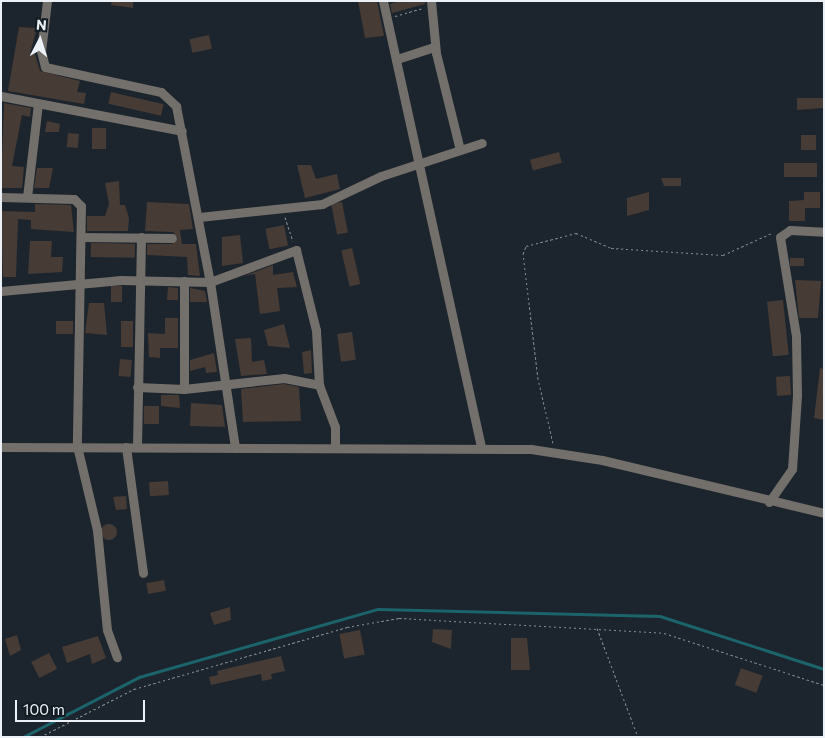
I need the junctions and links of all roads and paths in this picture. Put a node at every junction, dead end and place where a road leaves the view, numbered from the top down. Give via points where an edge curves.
1 (47, 1) edge
2 (383, 1) edge
3 (431, 4) edge
4 (387, 19) junction
5 (435, 47) junction
6 (397, 59) junction
7 (1, 96) edge
8 (38, 104) junction
9 (182, 131) junction
10 (482, 143) dead end
11 (460, 150) junction
12 (420, 163) junction
13 (1, 197) edge
14 (27, 197) junction
15 (282, 209) junction
16 (199, 217) junction
17 (824, 232) edge
18 (82, 237) junction
19 (141, 237) junction
20 (780, 237) junction
21 (172, 238) dead end
22 (296, 250) junction
23 (138, 280) junction
24 (184, 281) junction
25 (1, 282) edge
26 (210, 282) junction
27 (82, 284) junction
28 (5, 291) edge
29 (227, 383) junction
30 (319, 385) junction
31 (137, 387) junction
32 (184, 389) junction
33 (335, 445) junction
34 (77, 446) junction
35 (481, 446) junction
36 (1, 447) edge
37 (126, 447) junction
38 (137, 447) junction
39 (235, 448) junction
40 (555, 451) junction
41 (769, 502) junction
42 (824, 513) edge
43 (143, 573) dead end
44 (597, 627) junction
45 (117, 657) dead end
46 (824, 685) edge
47 (40, 737) edge
48 (638, 737) edge

1 - 9 street via 41,51 45,67 161,92 176,106
2 - 4 street
3 - 4 path
3 - 5 street
4 - 6 street
5 - 6 street
5 - 11 street
6 - 12 street
7 - 8 street
8 - 9 street
8 - 14 street
9 - 16 street
10 - 11 street
11 - 12 street
12 - 15 street via 367,182 334,201
12 - 35 street
13 - 14 street
14 - 18 street via 79,202
15 - 16 street
15 - 22 path
16 - 26 street
17 - 20 street via 790,230
18 - 19 street
18 - 27 street
19 - 21 street
19 - 23 street
20 - 40 path via 764,233 735,253 716,255 611,248 576,233 526,246 523,254 538,379
20 - 41 street via 796,336 797,395 792,469
22 - 26 street
22 - 30 street via 316,330
23 - 24 street
23 - 27 street
23 - 31 street
24 - 26 street
24 - 32 street
25 - 28 street
26 - 29 street
27 - 28 street
27 - 34 street
29 - 30 street via 284,378
29 - 32 street
29 - 39 street
30 - 33 street via 335,428
31 - 32 street
31 - 38 street
33 - 35 street
33 - 39 street
34 - 36 street
34 - 37 street
34 - 45 street via 97,530 107,630
35 - 40 street
37 - 38 street
37 - 43 street
38 - 39 street
40 - 41 street
41 - 42 street
44 - 46 path via 694,639
44 - 47 path via 377,620 134,689
44 - 48 path

